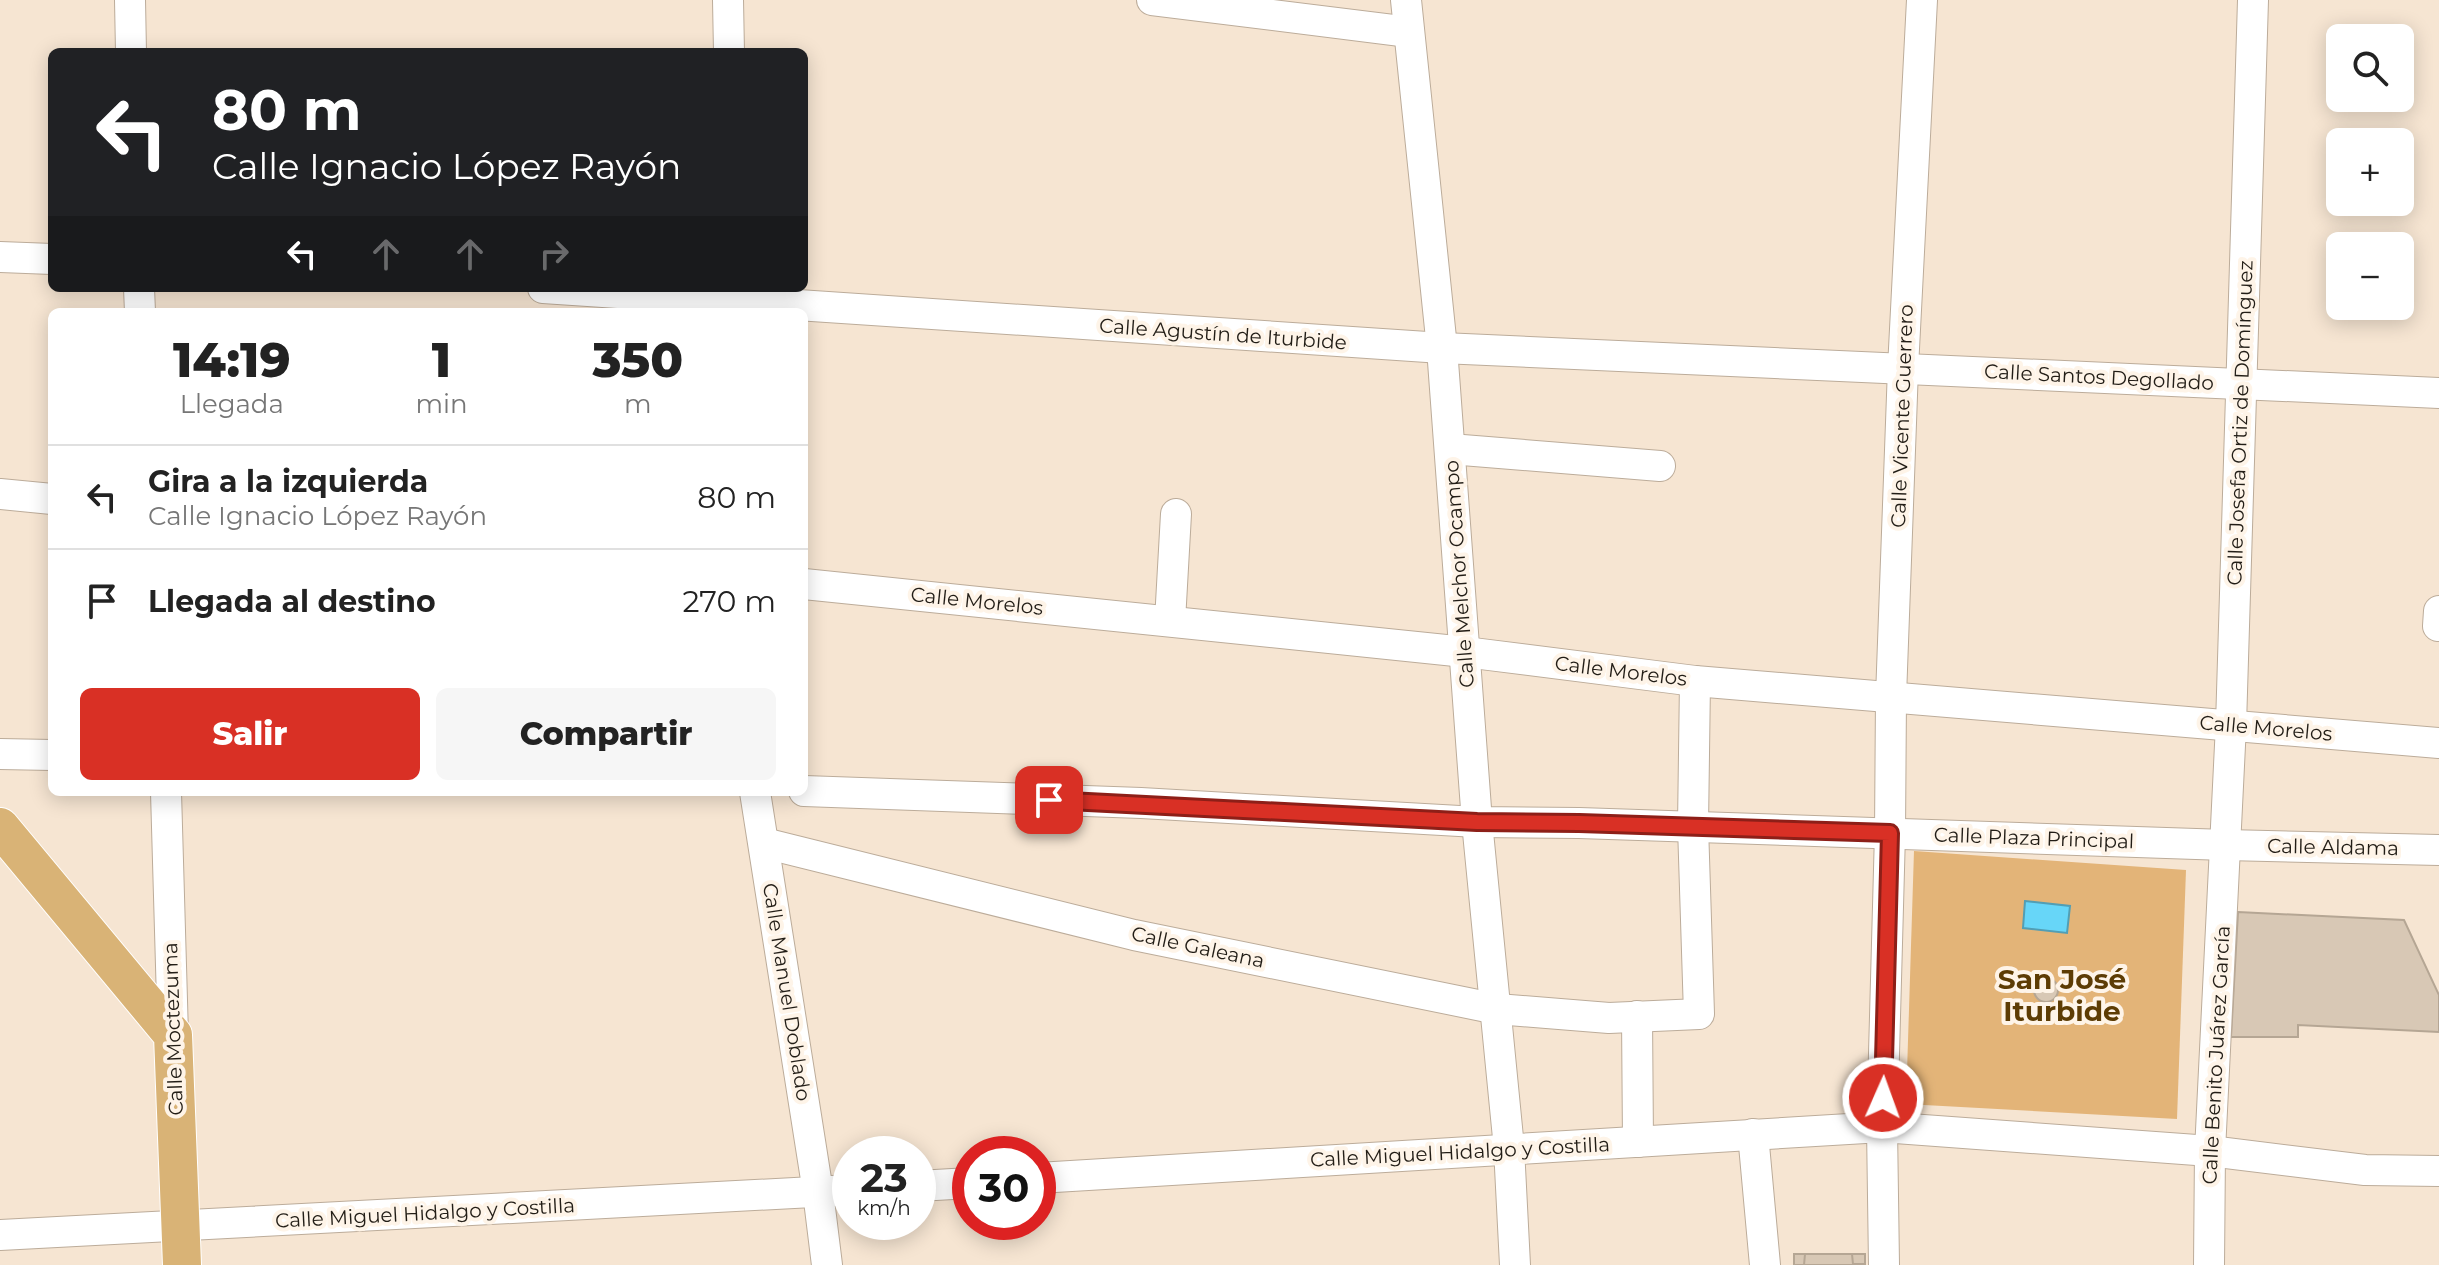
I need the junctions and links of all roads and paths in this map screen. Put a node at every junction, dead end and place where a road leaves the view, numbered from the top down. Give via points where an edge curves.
1 (130, 0) edge
2 (728, 0) edge
3 (1152, 0) edge
4 (1406, 0) edge
5 (1922, 0) edge
6 (2253, 0) edge
7 (1409, 32) junction
8 (131, 48) edge
9 (729, 48) edge
10 (0, 257) edge
11 (48, 259) edge
12 (605, 292) edge
13 (728, 300) edge
14 (1442, 348) junction
15 (1903, 368) junction
16 (2240, 384) junction
17 (2439, 393) edge
18 (1450, 449) junction
19 (1660, 466) dead end
20 (0, 494) edge
21 (48, 499) edge
22 (1176, 514) dead end
23 (808, 584) edge
24 (2439, 611) edge
25 (1170, 621) junction
26 (2438, 626) edge
27 (1465, 652) junction
28 (1695, 681) junction
29 (1891, 697) junction
30 (2231, 725) junction
31 (2439, 743) edge
32 (0, 754) edge
33 (48, 755) edge
34 (808, 791) edge
35 (166, 796) edge
36 (756, 796) edge
37 (1477, 822) junction
38 (1693, 826) junction
39 (0, 827) edge
40 (1890, 833) junction
41 (764, 843) junction
42 (2226, 845) junction
43 (2439, 850) edge
44 (1497, 1009) junction
45 (1637, 1016) junction
46 (173, 1035) junction
47 (1882, 1127) junction
48 (1753, 1134) junction
49 (1638, 1142) junction
50 (1509, 1148) junction
51 (2210, 1151) junction
52 (2439, 1171) edge
53 (1056, 1177) edge
54 (832, 1191) edge
55 (818, 1192) junction
56 (181, 1226) junction
57 (0, 1235) edge
58 (182, 1265) edge
59 (827, 1265) edge
60 (1515, 1265) edge
61 (1765, 1265) edge
62 (1884, 1265) edge
63 (2209, 1265) edge

1 - 8 street
2 - 9 street
3 - 7 street
4 - 7 street, Calle Melchor Ocampo
5 - 15 street, Calle Vicente Guerrero
6 - 16 street, Calle Josefa Ortiz de Domínguez
7 - 14 street, Calle Melchor Ocampo
10 - 11 street
12 - 13 street, Calle Agustín de Iturbide
13 - 14 street, Calle Agustín de Iturbide
14 - 15 street, Calle Agustín de Iturbide
14 - 18 street, Calle Melchor Ocampo
15 - 16 street, Calle Santos Degollado
15 - 29 street, Calle Vicente Guerrero
16 - 17 street, Calle Santos Degollado
16 - 30 street, Calle Josefa Ortiz de Domínguez
18 - 19 street
18 - 27 street, Calle Melchor Ocampo
20 - 21 street
22 - 25 street
23 - 25 street, Calle Morelos
24 - 26 street
25 - 27 street, Calle Morelos
27 - 28 street, Calle Morelos
27 - 37 street, Calle Melchor Ocampo
28 - 29 street, Calle Morelos
28 - 38 street
29 - 30 street, Calle Morelos
29 - 40 street, Calle Vicente Guerrero
30 - 31 street, Calle Morelos
30 - 42 street, Calle Josefa Ortiz de Domínguez
32 - 33 street
34 - 37 street, Calle Plaza Principal
35 - 46 street, Calle Moctezuma
36 - 41 street, Calle Manuel Doblado
37 - 38 street, Calle Plaza Principal
37 - 44 street, Calle Melchor Ocampo
38 - 40 street, Calle Plaza Principal
38 - 45 street, Calle Galeana via 1699,1014
39 - 46 main road
40 - 42 street, Calle Plaza Principal
40 - 47 street
41 - 44 street, Calle Galeana via 1134,935
41 - 55 street, Calle Manuel Doblado
42 - 43 street, Calle Aldama
42 - 51 street, Calle Benito Juárez García
44 - 45 street, Calle Galeana
44 - 50 street, Calle Melchor Ocampo
45 - 49 street
46 - 56 main road, Calle Moctezuma
47 - 48 street, Calle Miguel Hidalgo y Costilla
47 - 51 street
47 - 62 street
48 - 49 street, Calle Miguel Hidalgo y Costilla
48 - 61 street
49 - 50 street, Calle Miguel Hidalgo y Costilla
50 - 53 street, Calle Miguel Hidalgo y Costilla
50 - 60 street, Calle Melchor Ocampo
51 - 52 street via 2365,1170
51 - 63 street, Calle Benito Juárez García
54 - 55 street, Calle Miguel Hidalgo y Costilla
55 - 56 street, Calle Miguel Hidalgo y Costilla
55 - 59 street, Calle Manuel Doblado
56 - 57 street, Calle Miguel Hidalgo y Costilla
56 - 58 main road, Calle Moctezuma

